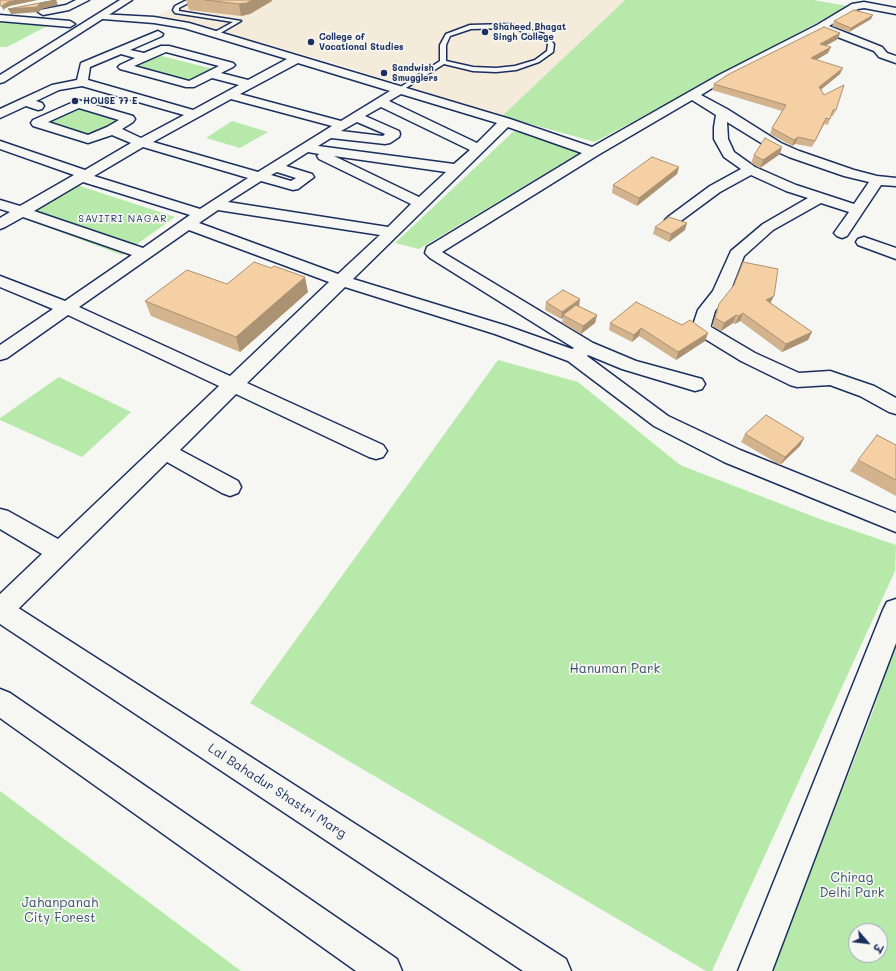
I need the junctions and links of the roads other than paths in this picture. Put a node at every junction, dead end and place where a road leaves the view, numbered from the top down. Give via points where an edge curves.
1 (60, 0) edge
2 (84, 0) edge
3 (110, 0) edge
4 (127, 0) edge
5 (191, 0) edge
6 (896, 12) edge
7 (194, 15) junction
8 (103, 16) junction
9 (0, 18) edge
10 (70, 24) junction
11 (178, 24) junction
12 (820, 27) junction
13 (158, 34) dead end
14 (215, 34) junction
15 (120, 50) junction
16 (145, 57) junction
17 (296, 59) junction
18 (896, 60) edge
19 (443, 62) junction
20 (0, 68) edge
21 (211, 74) junction
22 (0, 80) edge
23 (82, 82) junction
24 (249, 84) junction
25 (399, 90) junction
26 (230, 95) junction
27 (693, 95) junction
28 (25, 102) junction
29 (381, 102) junction
30 (723, 112) junction
31 (59, 113) junction
32 (0, 114) edge
33 (195, 114) junction
34 (357, 116) junction
35 (506, 122) junction
36 (342, 126) junction
37 (112, 130) junction
38 (329, 134) junction
39 (142, 143) junction
40 (0, 145) edge
41 (307, 148) junction
42 (479, 149) junction
43 (593, 152) junction
44 (276, 167) junction
45 (458, 169) junction
46 (750, 170) junction
47 (84, 176) junction
48 (259, 177) junction
49 (877, 180) junction
50 (896, 182) edge
51 (819, 198) junction
52 (0, 204) edge
53 (422, 204) junction
54 (216, 205) junction
55 (858, 210) junction
56 (22, 211) junction
57 (202, 214) junction
58 (673, 220) edge
59 (0, 224) edge
60 (188, 224) junction
61 (392, 232) junction
62 (842, 233) dead end
63 (864, 242) dead end
64 (145, 254) junction
65 (896, 254) edge
66 (0, 281) edge
67 (342, 281) junction
68 (67, 308) junction
69 (580, 352) junction
70 (0, 354) edge
71 (695, 384) dead end
72 (233, 385) junction
73 (896, 407) edge
74 (376, 451) dead end
75 (164, 452) junction
76 (230, 486) dead end
77 (0, 518) edge
78 (896, 523) edge
79 (60, 552) junction
80 (0, 610) edge
81 (896, 610) edge
82 (0, 702) edge
83 (385, 971) edge
84 (554, 971) edge
85 (755, 971) edge

1 - 2 street via 41,8 69,7
3 - 10 street
4 - 8 street
5 - 7 lane via 176,10
6 - 12 street via 854,6
7 - 11 lane
7 - 14 lane via 238,21
8 - 11 street
8 - 22 street
9 - 10 street
10 - 20 street
11 - 14 street
12 - 18 street via 878,48 883,55
12 - 27 street
13 - 15 street
14 - 17 street
15 - 16 street
15 - 23 street via 86,65
16 - 21 street via 165,48 229,65
16 - 21 street via 124,67 190,85
17 - 24 street
17 - 25 street
19 - 19 lane via 473,69 516,68 537,61 550,52 551,44 542,34 510,26 470,27 448,35 443,45
19 - 25 lane
21 - 24 street
23 - 28 street via 56,87
23 - 33 street
24 - 26 street
25 - 29 street
25 - 35 street
26 - 33 street
26 - 36 street
27 - 30 street
27 - 43 street
28 - 31 street
28 - 32 street
29 - 34 street
29 - 42 street
30 - 46 street via 721,139 729,154
30 - 49 street via 776,146 794,154
31 - 37 street via 78,104 129,119
31 - 37 street via 37,123 88,139
33 - 39 street
34 - 36 street
34 - 38 street via 394,134 385,140
35 - 42 street
35 - 43 street
36 - 38 street
37 - 39 street
38 - 41 street
39 - 47 street
39 - 48 street
40 - 47 street
41 - 44 street
41 - 45 street
41 - 53 street
42 - 45 street
43 - 69 street via 433,250 433,253
44 - 48 street
44 - 48 street via 307,178 293,186
45 - 53 street
46 - 51 street
46 - 58 street via 715,189
47 - 56 street
47 - 57 street
48 - 54 street
49 - 50 street
49 - 55 street
51 - 55 street
51 - 73 street via 768,227 737,254 721,292 707,310 703,330 748,357 797,380 830,378 842,381
52 - 56 street
53 - 61 street
54 - 57 street
54 - 61 street
55 - 62 street
56 - 59 street
56 - 64 street
57 - 60 street
60 - 64 street
60 - 67 street
61 - 67 street
63 - 65 street
64 - 68 street
66 - 68 street
67 - 69 street
67 - 72 street
68 - 70 street
68 - 72 street
69 - 71 street
69 - 78 street via 661,421 732,456
72 - 74 street
72 - 75 street
75 - 76 street
75 - 79 street
77 - 79 street
79 - 80 street
80 - 84 street, Lal Bahadur Shastri Marg
81 - 85 street
82 - 83 street

